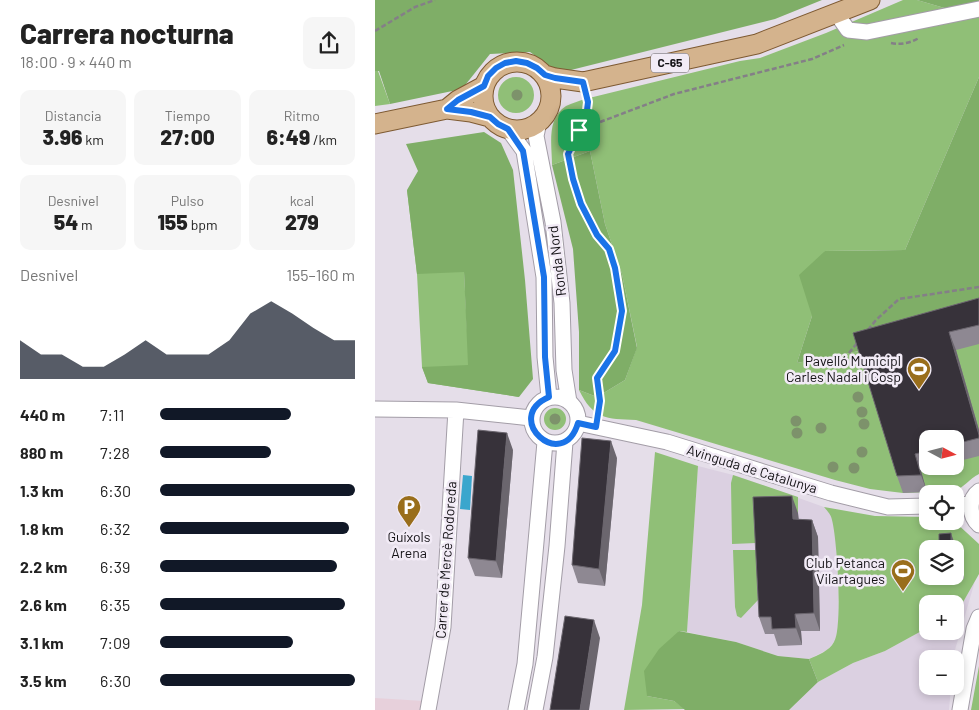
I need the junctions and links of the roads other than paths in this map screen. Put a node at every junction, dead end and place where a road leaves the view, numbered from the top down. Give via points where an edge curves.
1 (870, 0) edge
2 (979, 9) edge
3 (836, 13) junction
4 (545, 75) junction
5 (583, 82) junction
6 (484, 86) junction
7 (550, 105) junction
8 (447, 109) junction
9 (490, 117) junction
10 (539, 122) junction
11 (375, 124) edge
12 (508, 129) junction
13 (549, 397) junction
14 (569, 402) junction
15 (375, 409) edge
16 (456, 410) junction
17 (531, 418) junction
18 (578, 423) junction
19 (545, 442) junction
20 (565, 442) junction
21 (979, 491) edge
22 (964, 504) edge
23 (971, 504) junction
24 (919, 506) edge
25 (979, 525) edge
26 (979, 617) edge
27 (428, 710) edge
28 (516, 710) edge
29 (535, 710) edge
30 (960, 710) edge

1 - 3 main road, C-65
2 - 3 street via 867,32 848,30
3 - 5 main road, C-65 via 757,44
4 - 5 main road, C-65
4 - 6 main road via 527,63 511,62 496,68
4 - 7 main road
5 - 7 main road, C-65
6 - 8 main road
6 - 9 main road via 485,108
7 - 10 main road
8 - 9 main road
8 - 11 main road
9 - 12 main road
10 - 12 main road via 530,128
10 - 14 street, Ronda Nord via 536,136 554,231
12 - 13 street, Ronda Nord via 523,151 544,277
13 - 14 street
13 - 17 street via 537,405
14 - 18 street, Ronda Nord via 575,408
15 - 16 street
16 - 17 street
16 - 27 street, Carrer de Mercè Rodoreda via 443,627
17 - 19 street via 535,432
18 - 20 street
18 - 24 street, Avinguda de Catalunya via 667,442 814,488 888,507
19 - 20 street
19 - 28 street via 525,664
20 - 29 street via 545,657
21 - 23 street
22 - 23 street
23 - 25 street via 971,514
26 - 30 street

